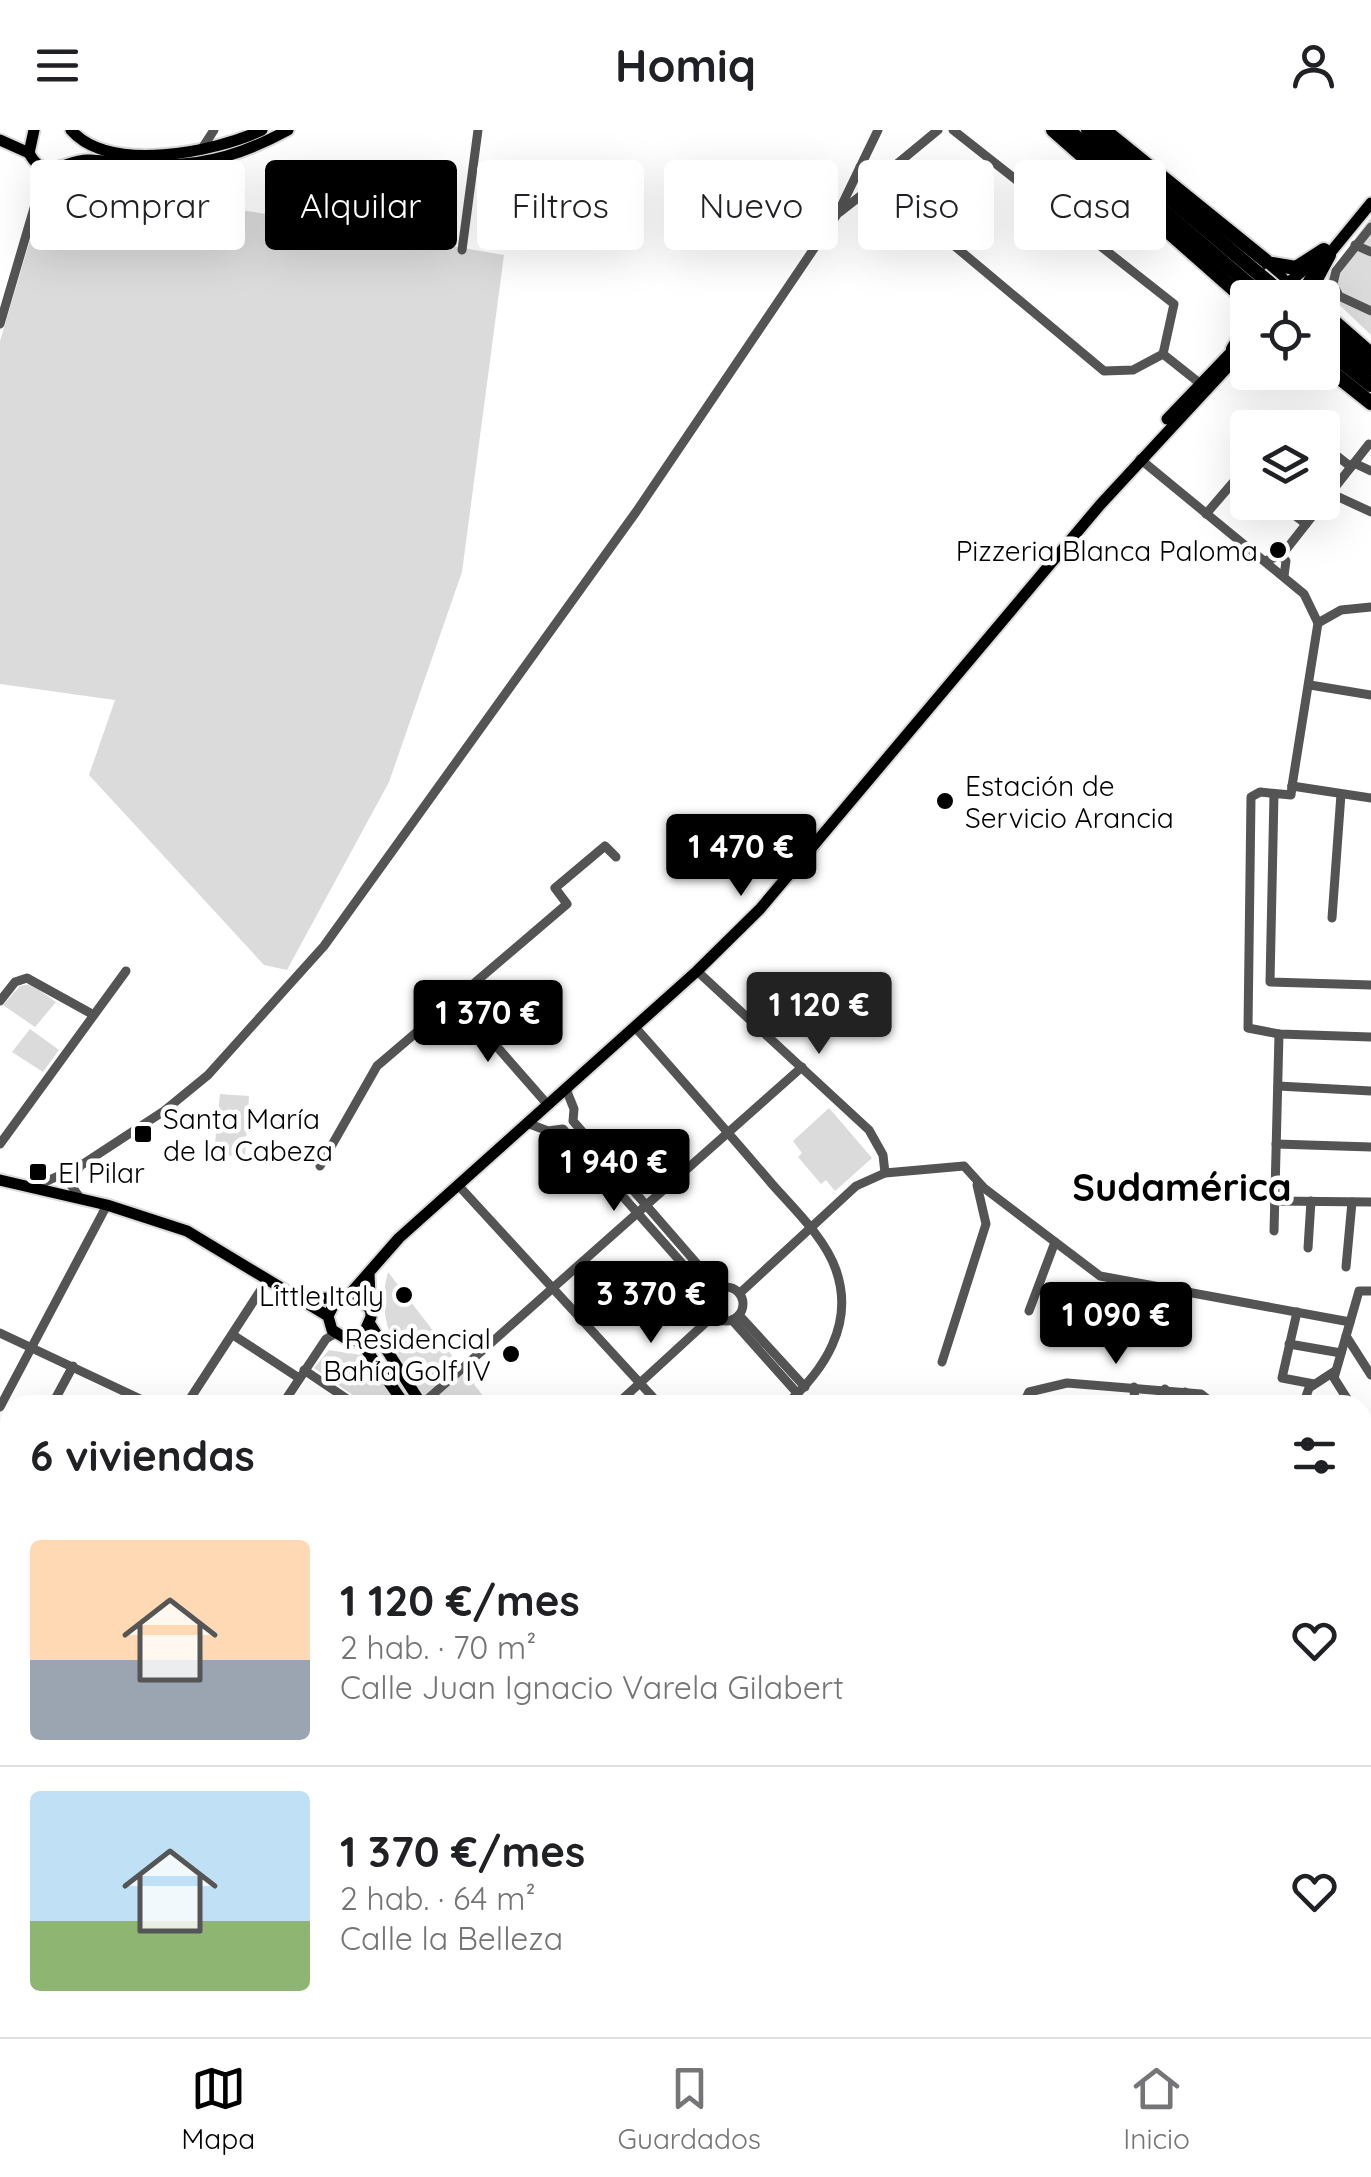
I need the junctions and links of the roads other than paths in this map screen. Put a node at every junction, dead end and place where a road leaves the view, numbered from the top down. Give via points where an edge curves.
1 (31, 130) edge
2 (214, 130) edge
3 (262, 130) edge
4 (288, 130) edge
5 (478, 130) edge
6 (878, 130) edge
7 (938, 130) edge
8 (953, 130) edge
9 (1053, 130) edge
10 (1068, 130) edge
11 (1088, 130) edge
12 (1104, 130) edge
13 (73, 131) edge
14 (0, 140) edge
15 (201, 150) junction
16 (29, 154) junction
17 (34, 160) edge
18 (73, 160) edge
19 (213, 160) edge
20 (871, 160) edge
21 (902, 160) edge
22 (858, 188) edge
23 (858, 197) edge
24 (1371, 202) edge
25 (838, 214) joint
26 (30, 222) edge
27 (1371, 227) edge
28 (1355, 246) junction
29 (462, 250) dead end
30 (814, 250) edge
31 (961, 250) edge
32 (1371, 252) edge
33 (1326, 253) junction
34 (1246, 280) edge
35 (1247, 280) edge
36 (1248, 280) edge
37 (1248, 280) edge
38 (1269, 280) edge
39 (1307, 280) edge
40 (1315, 280) edge
41 (1371, 311) edge
42 (0, 324) edge
43 (1340, 326) edge
44 (1340, 343) edge
45 (1163, 354) junction
46 (1371, 354) edge
47 (1230, 359) edge
48 (1340, 361) edge
49 (1230, 363) edge
50 (1371, 369) edge
51 (1221, 373) junction
52 (1340, 378) edge
53 (1199, 384) junction
54 (1371, 386) edge
55 (1371, 402) edge
56 (1173, 413) junction
57 (1370, 444) edge
58 (1340, 456) edge
59 (1140, 461) junction
60 (1353, 465) junction
61 (1371, 470) edge
62 (1340, 481) edge
63 (1230, 491) edge
64 (1340, 498) edge
65 (1100, 505) junction
66 (1371, 512) edge
67 (1206, 514) junction
68 (1301, 520) edge
69 (1309, 520) edge
70 (1306, 524) junction
71 (1280, 556) junction
72 (1267, 560) junction
73 (1284, 576) junction
74 (1371, 607) edge
75 (1318, 623) junction
76 (1310, 685) junction
77 (1371, 695) edge
78 (1292, 786) junction
79 (1274, 794) junction
80 (1342, 794) junction
81 (1371, 798) edge
82 (616, 857) dead end
83 (1332, 918) dead end
84 (126, 971) dead end
85 (698, 972) junction
86 (1371, 985) edge
87 (456, 1000) junction
88 (0, 1001) edge
89 (92, 1014) junction
90 (635, 1028) junction
91 (1280, 1034) junction
92 (1371, 1037) edge
93 (802, 1067) junction
94 (1278, 1086) junction
95 (566, 1089) junction
96 (1371, 1090) edge
97 (548, 1105) junction
98 (573, 1121) junction
99 (527, 1123) junction
100 (563, 1129) junction
101 (728, 1133) junction
102 (0, 1144) edge
103 (1276, 1144) junction
104 (1371, 1147) edge
105 (80, 1166) junction
106 (320, 1166) dead end
107 (885, 1173) junction
108 (973, 1173) junction
109 (60, 1175) junction
110 (0, 1180) edge
111 (72, 1181) junction
112 (458, 1185) junction
113 (34, 1187) junction
114 (81, 1198) junction
115 (1274, 1200) junction
116 (1311, 1201) junction
117 (1352, 1202) junction
118 (1371, 1202) edge
119 (107, 1205) junction
120 (644, 1209) junction
121 (810, 1228) junction
122 (1274, 1231) dead end
123 (1055, 1242) junction
124 (1308, 1248) dead end
125 (1346, 1267) dead end
126 (369, 1274) junction
127 (266, 1282) junction
128 (552, 1290) junction
129 (1371, 1291) edge
130 (714, 1292) junction
131 (740, 1293) junction
132 (349, 1295) junction
133 (336, 1300) junction
134 (301, 1301) junction
135 (369, 1308) junction
136 (1029, 1311) dead end
137 (1296, 1312) junction
138 (328, 1316) junction
139 (714, 1316) junction
140 (736, 1317) junction
141 (1350, 1322) junction
142 (370, 1324) junction
143 (0, 1333) edge
144 (336, 1333) junction
145 (232, 1335) junction
146 (1346, 1336) junction
147 (353, 1338) junction
148 (1290, 1344) junction
149 (34, 1348) junction
150 (1341, 1353) junction
151 (942, 1362) dead end
152 (74, 1366) junction
153 (1335, 1371) junction
154 (302, 1374) junction
155 (1371, 1375) edge
156 (639, 1383) junction
157 (1314, 1384) junction
158 (1134, 1387) junction
159 (1165, 1389) junction
160 (802, 1390) junction
161 (1184, 1392) junction
162 (7, 1395) edge
163 (58, 1395) edge
164 (133, 1395) edge
165 (193, 1395) edge
166 (288, 1395) edge
167 (339, 1395) edge
168 (398, 1395) edge
169 (416, 1395) edge
170 (433, 1395) edge
171 (626, 1395) edge
172 (650, 1395) edge
173 (797, 1395) edge
174 (1028, 1395) edge
175 (1134, 1395) edge
176 (1161, 1395) edge
177 (1182, 1395) edge
178 (1192, 1395) edge
179 (1309, 1395) edge
180 (1345, 1395) edge

1 - 16 main road
2 - 15 street
3 - 15 main road
4 - 19 main road
5 - 29 street
6 - 20 street
7 - 21 street
8 - 45 street via 1174,304
9 - 34 highway
10 - 35 highway
11 - 36 highway
12 - 37 highway
13 - 15 main road via 91,147
13 - 18 main road via 78,148
14 - 16 main road
16 - 17 main road
22 - 25 street
23 - 25 street
24 - 33 main road
26 - 42 street
27 - 28 street
28 - 32 street
28 - 41 street via 1333,284 1339,296
30 - 105 street via 636,512 324,946 208,1074 134,1134
31 - 45 street via 1104,370 1133,370
33 - 38 highway
33 - 39 main road
33 - 40 highway
43 - 46 highway
44 - 50 highway
45 - 53 street
47 - 53 main road
48 - 54 highway
49 - 51 main road
51 - 53 street
51 - 59 main road
52 - 55 highway
53 - 56 main road
56 - 59 street
56 - 65 main road
57 - 60 street
58 - 60 street
59 - 65 main road
59 - 67 street
60 - 61 street
60 - 62 street
63 - 67 street
64 - 66 street
65 - 85 main road via 760,909
67 - 72 street
68 - 70 street
69 - 70 street
70 - 71 street
71 - 72 street
71 - 73 street
72 - 73 street
73 - 75 street via 1304,594
74 - 75 street via 1341,610
75 - 76 street
76 - 77 street
76 - 78 street
78 - 79 street via 1291,795
78 - 80 street
79 - 86 street via 1270,982
79 - 91 street via 1251,797 1248,1028
80 - 81 street
80 - 83 street
82 - 87 street via 605,846 555,888 567,904
84 - 89 street
85 - 90 main road
85 - 93 street
87 - 97 street
87 - 106 street via 377,1066
88 - 89 street via 20,978 34,979
89 - 102 street
90 - 95 main road
90 - 101 street
91 - 92 street
91 - 94 street
93 - 101 street
93 - 107 street via 870,1130
94 - 96 street
94 - 103 street
95 - 97 main road
95 - 98 street
97 - 99 main road
98 - 100 street
98 - 120 street
99 - 100 street
99 - 112 main road
100 - 120 street
101 - 120 street
101 - 121 street
103 - 104 street
103 - 115 street
105 - 109 street
105 - 111 street
107 - 108 street via 964,1166
107 - 121 street via 856,1186
108 - 123 street
108 - 151 street via 986,1224
109 - 111 street
109 - 113 street
110 - 113 main road
111 - 114 street
112 - 126 main road
112 - 128 street
113 - 114 main road
114 - 119 main road
115 - 116 street
115 - 122 street
116 - 117 street
116 - 124 street
117 - 118 street
117 - 125 street
119 - 127 main road via 187,1232
119 - 149 street
120 - 128 street
120 - 130 street
121 - 131 street
121 - 160 street via 836,1270 841,1296 827,1360
123 - 136 street
123 - 137 street via 1100,1276
126 - 132 main road
126 - 135 main road
127 - 134 main road
127 - 145 street
128 - 156 street
128 - 170 street
129 - 141 street via 1358,1291
130 - 131 street
130 - 139 street
131 - 140 street via 743,1306
132 - 133 main road
132 - 135 main road
133 - 134 main road
133 - 138 main road
134 - 138 main road
135 - 142 main road
137 - 141 street
137 - 148 street
138 - 144 main road
139 - 140 street
139 - 156 street
140 - 160 street
141 - 146 street
142 - 147 main road
142 - 169 main road
143 - 149 street
144 - 147 main road
144 - 154 street
145 - 154 street
145 - 165 street
146 - 150 street
146 - 155 street
147 - 168 main road
148 - 150 street
148 - 157 street via 1282,1378
149 - 152 street
149 - 162 street
150 - 153 street
152 - 163 street
152 - 164 street
153 - 157 street
153 - 180 street
154 - 166 street
154 - 167 street
156 - 171 street
156 - 172 street
157 - 179 street
158 - 159 street
158 - 174 street via 1067,1383
158 - 175 street
159 - 161 street
159 - 176 street
160 - 173 street
161 - 177 street
161 - 178 street

